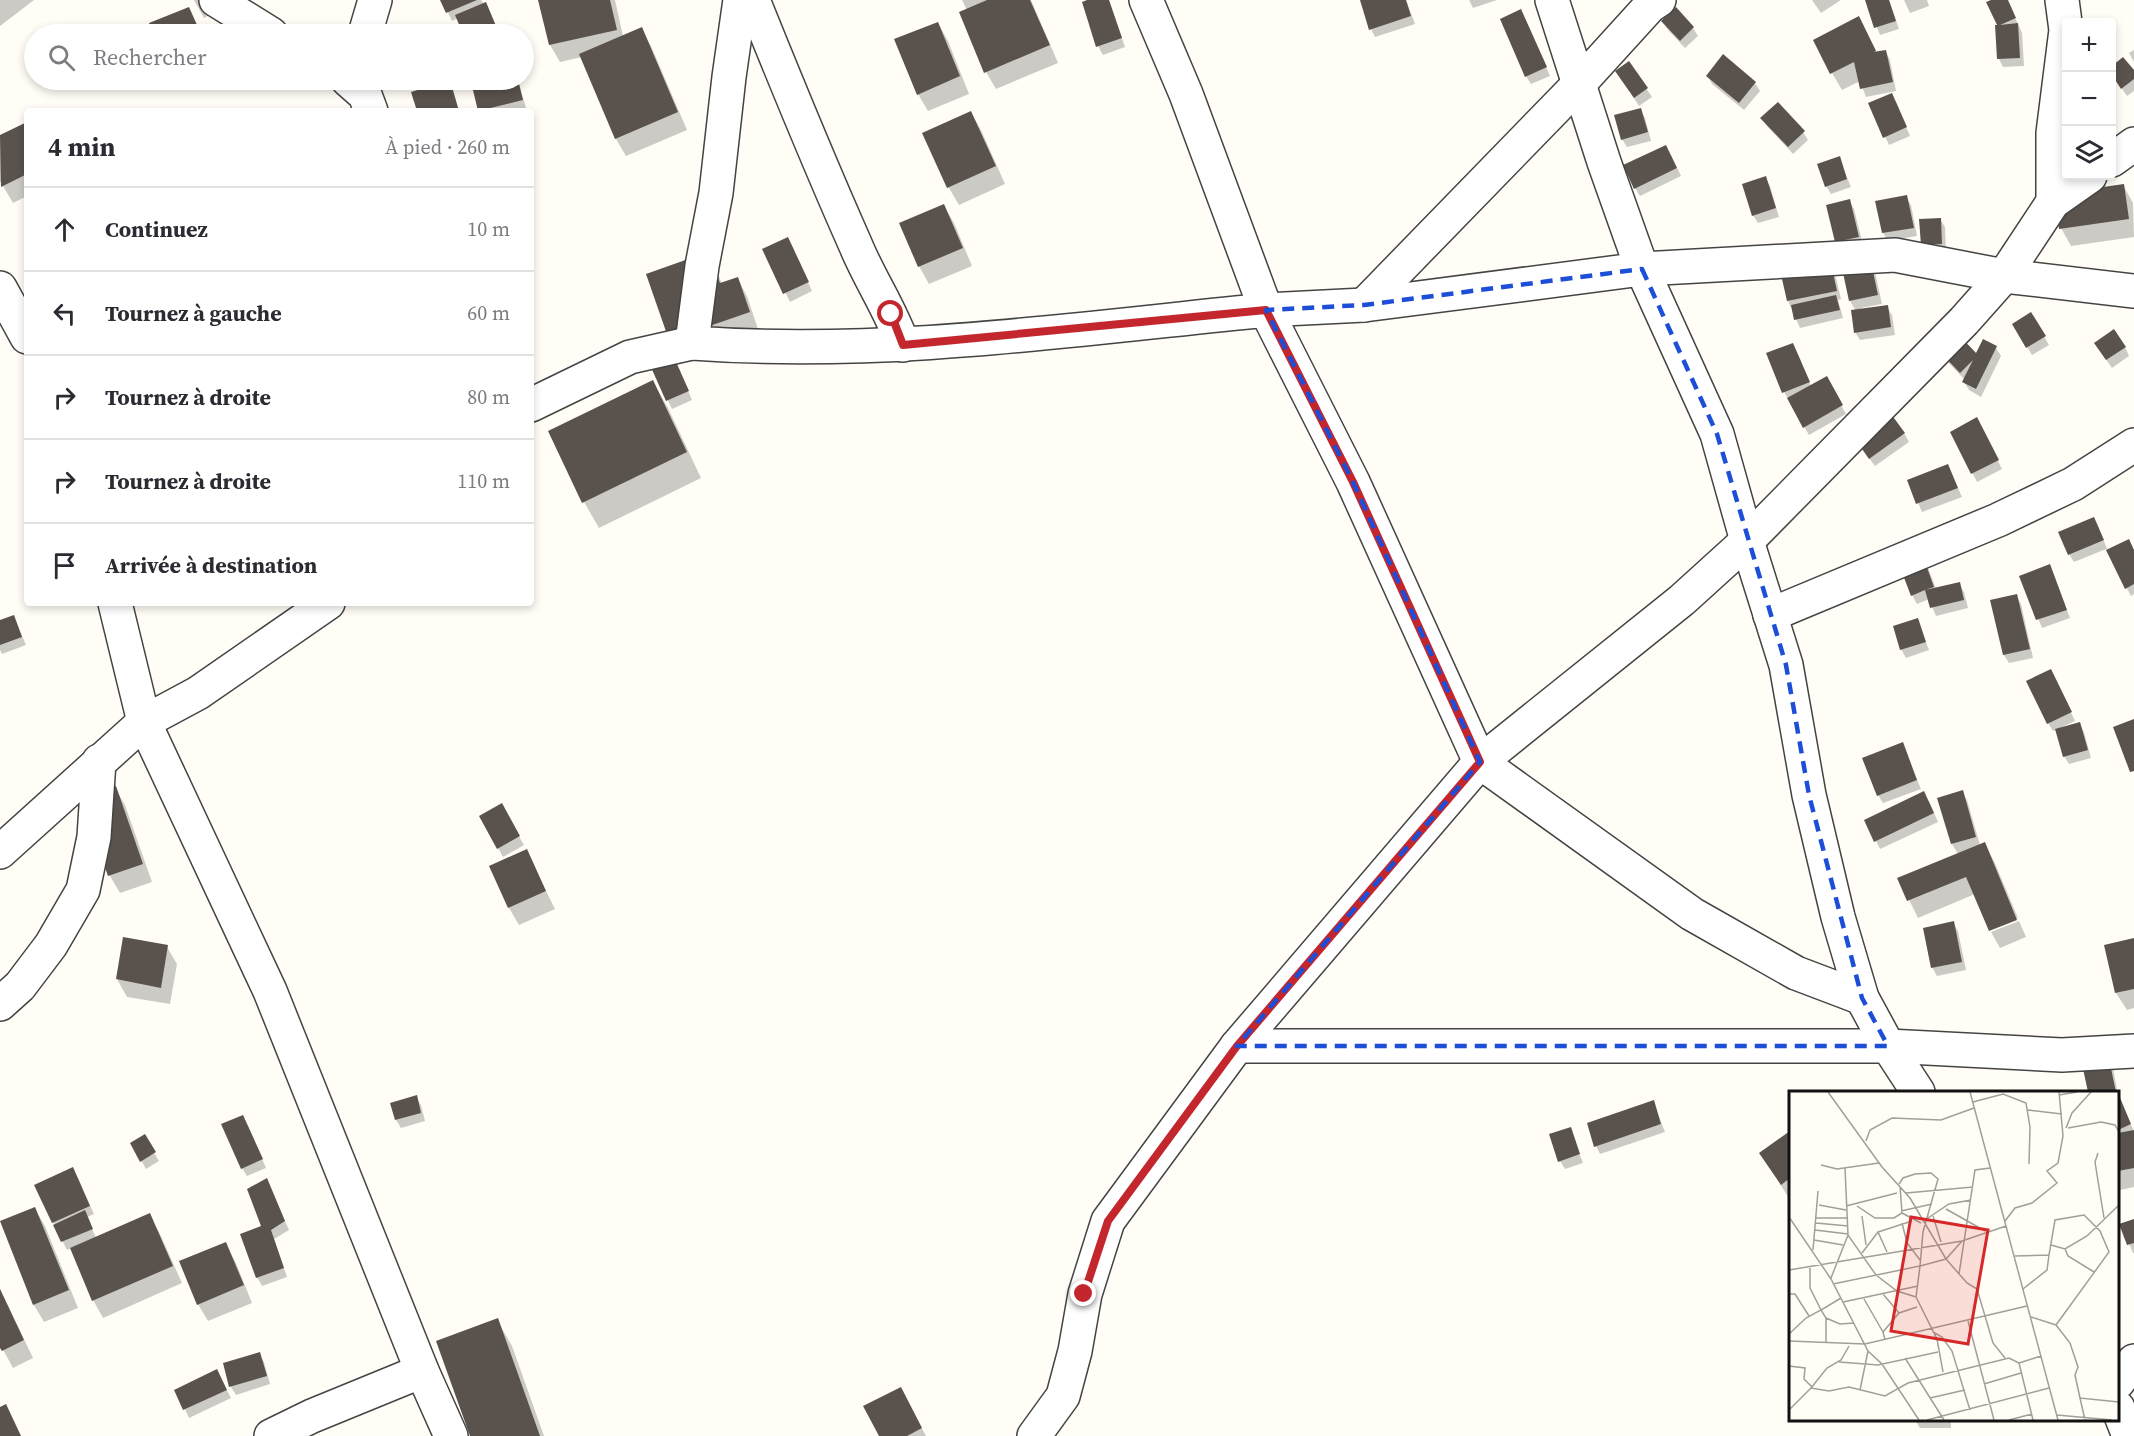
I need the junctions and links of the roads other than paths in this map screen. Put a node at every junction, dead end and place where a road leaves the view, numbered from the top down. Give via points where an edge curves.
1 (216, 0) edge
2 (375, 0) edge
3 (740, 0) edge
4 (753, 0) edge
5 (1146, 0) edge
6 (1552, 0) edge
7 (1659, 0) edge
8 (2062, 0) edge
9 (2085, 0) edge
10 (2064, 18) edge
11 (2074, 18) edge
12 (255, 24) edge
13 (368, 24) edge
14 (2062, 62) edge
15 (1579, 84) junction
16 (360, 90) edge
17 (370, 108) edge
18 (2134, 144) edge
19 (2116, 157) edge
20 (2084, 180) edge
21 (2053, 202) junction
22 (1642, 269) junction
23 (2004, 276) junction
24 (0, 288) edge
25 (2134, 291) edge
26 (1364, 305) junction
27 (1266, 310) junction
28 (24, 332) edge
29 (692, 343) junction
30 (903, 345) junction
31 (534, 402) edge
32 (2134, 445) edge
33 (1747, 542) junction
34 (116, 606) edge
35 (324, 606) edge
36 (1770, 615) junction
37 (144, 722) junction
38 (99, 760) junction
39 (1480, 762) junction
40 (0, 852) edge
41 (1862, 998) junction
42 (0, 1004) edge
43 (1237, 1046) junction
44 (1888, 1046) junction
45 (2134, 1051) edge
46 (1917, 1091) edge
47 (2134, 1361) edge
48 (422, 1371) junction
49 (2119, 1381) edge
50 (2119, 1411) edge
51 (271, 1436) edge
52 (451, 1436) edge
53 (1034, 1436) edge
54 (2129, 1436) edge

1 - 12 street
2 - 13 street
3 - 29 street via 716,194
4 - 30 street via 857,250
5 - 27 street via 1186,94
6 - 15 street
7 - 15 street
8 - 10 street
9 - 11 street
14 - 21 street via 2053,133
15 - 22 street
15 - 26 street
16 - 17 street
18 - 19 street
20 - 21 street
21 - 23 street
22 - 23 street via 1895,255
22 - 26 street
22 - 33 street via 1717,434
23 - 25 street
23 - 33 street
24 - 28 street
26 - 27 street
27 - 30 street
27 - 39 street via 1353,482
29 - 30 street via 758,348
29 - 31 street via 630,357
32 - 36 street via 2073,484 1998,520
33 - 36 street
33 - 39 street via 1682,600
34 - 37 street
35 - 37 street via 198,693
36 - 41 street via 1786,665 1809,795 1835,906
37 - 38 street
37 - 48 street via 270,991
38 - 40 street
38 - 42 street via 94,837 83,890 51,945 20,986
39 - 41 street via 1692,914 1796,974
39 - 43 street
41 - 44 street
43 - 44 street
43 - 53 street via 1108,1221 1084,1294 1063,1396
44 - 45 street via 2062,1055
44 - 46 street
47 - 49 street
48 - 51 street
48 - 52 street
50 - 54 street

